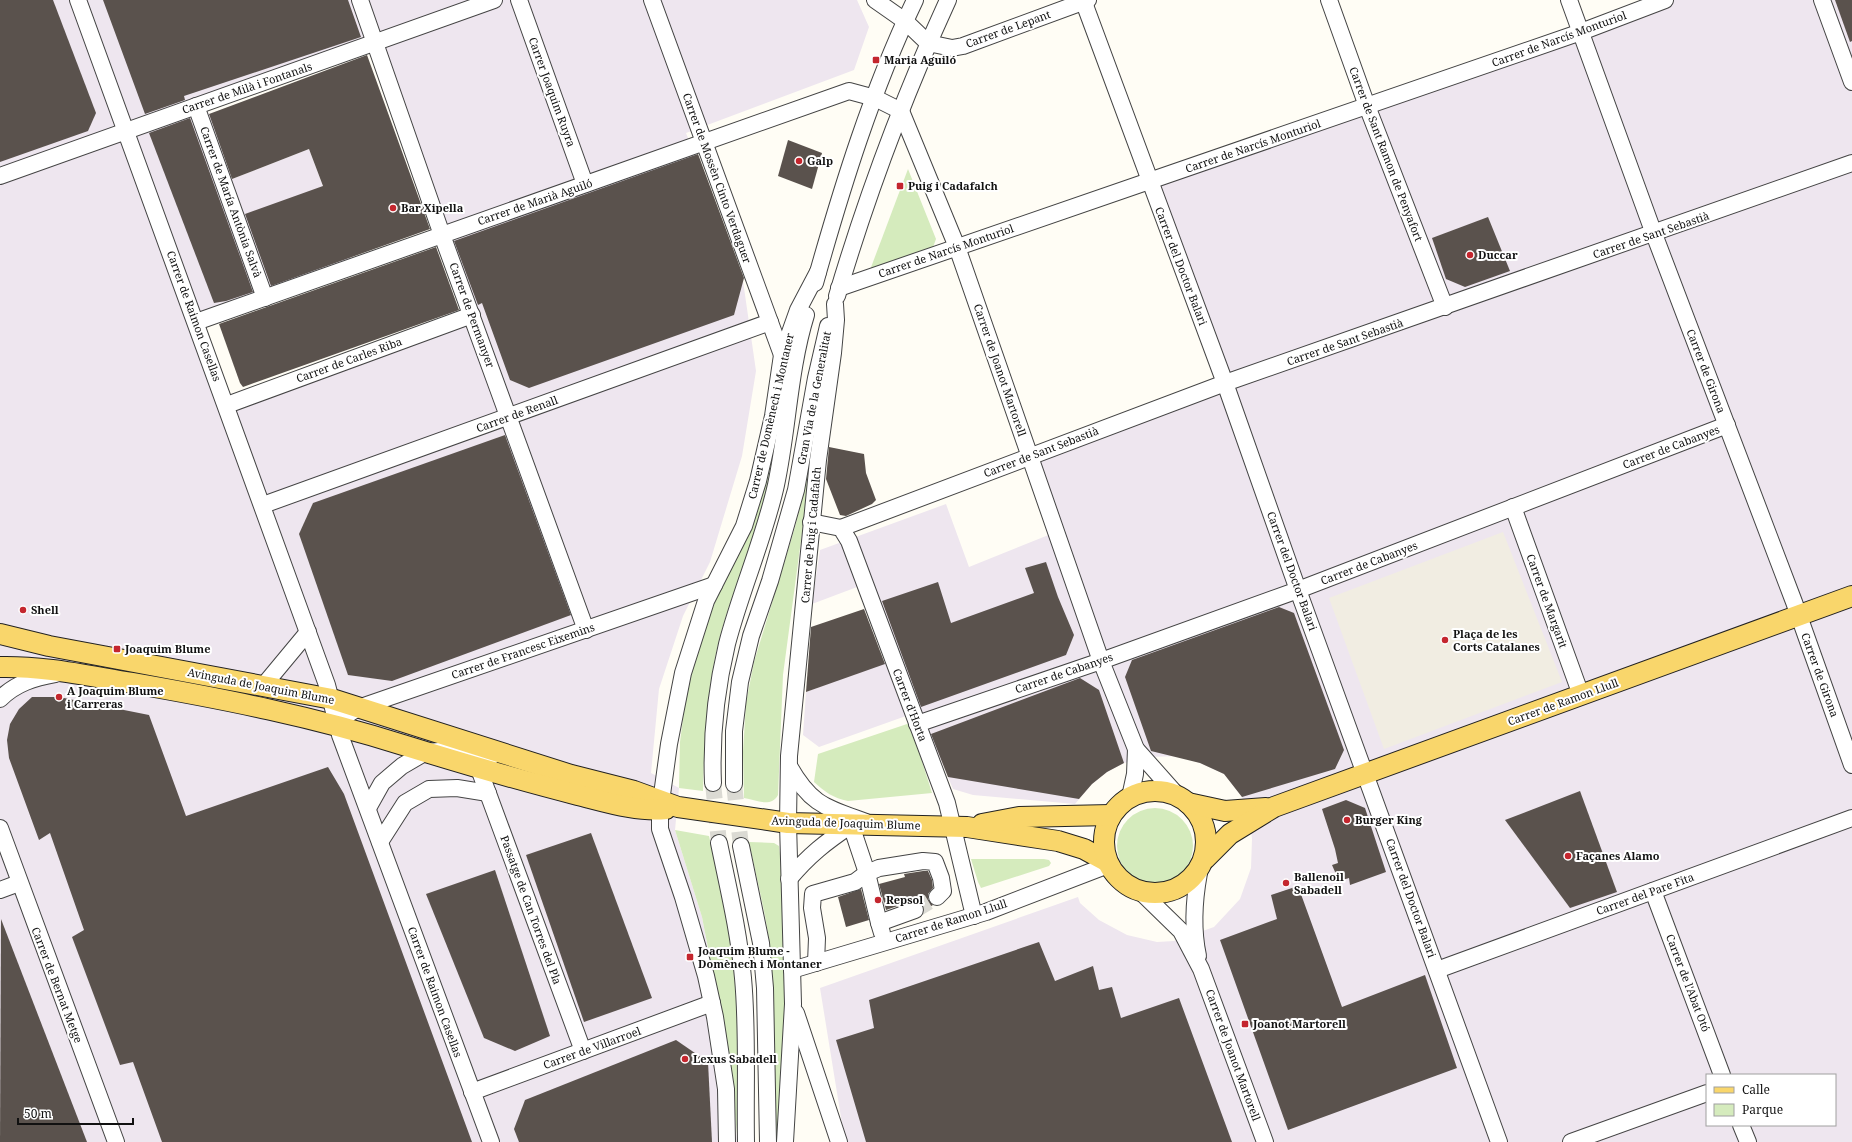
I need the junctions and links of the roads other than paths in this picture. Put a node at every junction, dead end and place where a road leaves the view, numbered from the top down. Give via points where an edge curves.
1 (78, 0) edge
2 (360, 0) edge
3 (494, 0) edge
4 (519, 0) edge
5 (652, 0) edge
6 (875, 0) edge
7 (915, 0) edge
8 (948, 0) edge
9 (1085, 0) edge
10 (1329, 0) edge
11 (1569, 0) edge
12 (1665, 0) edge
13 (1822, 0) edge
14 (905, 21) junction
15 (1581, 32) junction
16 (375, 43) junction
17 (928, 43) junction
18 (1852, 82) edge
19 (874, 98) junction
20 (196, 106) junction
21 (1367, 106) junction
22 (901, 111) junction
23 (127, 130) junction
24 (704, 142) junction
25 (1852, 163) edge
26 (0, 176) edge
27 (1149, 181) junction
28 (585, 184) junction
29 (1654, 234) junction
30 (442, 235) junction
31 (957, 247) junction
32 (818, 272) junction
33 (840, 288) junction
34 (265, 298) junction
35 (835, 304) junction
36 (1445, 307) junction
37 (472, 315) junction
38 (196, 322) junction
39 (770, 322) junction
40 (782, 356) junction
41 (1226, 383) junction
42 (226, 405) junction
43 (509, 417) junction
44 (1727, 425) junction
45 (1030, 456) junction
46 (263, 505) junction
47 (1514, 507) junction
48 (811, 522) junction
49 (845, 534) junction
50 (714, 585) junction
51 (1298, 590) junction
52 (1852, 596) edge
53 (1799, 616) junction
54 (586, 630) junction
55 (308, 632) junction
56 (0, 634) edge
57 (1101, 660) junction
58 (0, 667) edge
59 (66, 672) junction
60 (264, 685) junction
61 (1582, 695) junction
62 (0, 699) edge
63 (332, 699) junction
64 (358, 708) junction
65 (917, 724) junction
66 (337, 726) junction
67 (1136, 749) junction
68 (426, 752) junction
69 (540, 765) junction
70 (1852, 765) edge
71 (789, 766) junction
72 (479, 769) junction
73 (1366, 774) junction
74 (713, 783) tunnel mouth
75 (734, 784) tunnel mouth
76 (488, 793) junction
77 (1130, 797) junction
78 (1182, 798) junction
79 (666, 805) junction
80 (1274, 807) junction
81 (368, 808) junction
82 (1111, 815) junction
83 (1852, 818) edge
84 (788, 823) junction
85 (851, 825) junction
86 (875, 825) junction
87 (959, 827) junction
88 (0, 828) edge
89 (380, 842) junction
90 (719, 843) tunnel mouth
91 (741, 846) tunnel mouth
92 (1107, 863) junction
93 (1202, 866) junction
94 (867, 873) junction
95 (789, 879) junction
96 (19, 882) junction
97 (0, 890) edge
98 (1654, 891) junction
99 (1141, 892) junction
100 (937, 897) dead end
101 (915, 910) tunnel mouth
102 (974, 916) junction
103 (879, 923) junction
104 (884, 942) junction
105 (816, 963) junction
106 (1201, 969) junction
107 (792, 970) junction
108 (1437, 970) junction
109 (712, 1003) junction
110 (793, 1004) junction
111 (584, 1051) junction
112 (1722, 1074) edge
113 (472, 1092) junction
114 (1706, 1093) edge
115 (1741, 1126) edge
116 (116, 1142) edge
117 (491, 1142) edge
118 (727, 1142) edge
119 (746, 1142) edge
120 (768, 1142) edge
121 (785, 1142) edge
122 (839, 1142) edge
123 (1265, 1142) edge
124 (1499, 1142) edge
125 (1571, 1142) edge
126 (1748, 1142) edge

1 - 23 street, Carrer de Raimon Casellas
2 - 16 street, Carrer de Permanyer
3 - 16 street, Carrer de Milà i Fontanals
4 - 28 street, Carrer Joaquim Ruyra
5 - 24 street, Carrer de Mossèn Cinto Verdaguer
6 - 14 street
7 - 14 street, Gran Via de la Generalitat
8 - 17 street, Gran Via de la Generalitat
9 - 17 street, Carrer de Lepant via 963,46 952,48
9 - 27 street, Carrer del Doctor Balari
10 - 21 street, Carrer de Sant Ramon de Penyafort
11 - 15 street, Carrer de Girona
12 - 15 street, Carrer de Narcís Monturiol
13 - 18 street
14 - 17 street
14 - 19 street, Gran Via de la Generalitat
15 - 21 street, Carrer de Narcís Monturiol
15 - 29 street, Carrer de Girona
16 - 20 street, Carrer de Milà i Fontanals
16 - 30 street, Carrer de Permanyer
17 - 22 street, Gran Via de la Generalitat
19 - 22 street
19 - 24 street, Carrer de Marià Aguiló via 849,91
19 - 32 street, Gran Via de la Generalitat
20 - 23 street, Carrer de Milà i Fontanals
20 - 34 street, Carrer de María Antònia Salvà
21 - 27 street, Carrer de Narcís Monturiol
21 - 36 street, Carrer de Sant Ramon de Penyafort
22 - 31 street, Carrer de Joanot Martorell
22 - 33 street, Gran Via de la Generalitat via 868,199
23 - 26 street, Carrer de Milà i Fontanals
23 - 38 street, Carrer de Raimon Casellas
24 - 28 street, Carrer de Marià Aguiló
24 - 39 street, Carrer de Mossèn Cinto Verdaguer
25 - 29 street, Carrer de Sant Sebastià
27 - 31 street, Carrer de Narcís Monturiol
27 - 41 street, Carrer del Doctor Balari
28 - 30 street, Carrer de Marià Aguiló
29 - 36 street, Carrer de Sant Sebastià
29 - 44 street, Carrer de Girona
30 - 34 street, Carrer de Marià Aguiló
30 - 37 street, Carrer de Permanyer
31 - 33 street, Carrer de Narcís Monturiol
31 - 45 street, Carrer de Joanot Martorell
32 - 40 street, Carrer de Domènech i Montaner via 798,310
32 - 74 street, Gran Via de la Generalitat via 802,329 776,486 763,536 738,605 722,667 715,711
33 - 35 street, Gran Via de la Generalitat
34 - 38 street, Carrer de Marià Aguiló
35 - 48 street, Carrer de Puig i Cadafalch via 834,353
35 - 75 street, Gran Via de la Generalitat via 816,378 796,490 751,636 740,682 734,731
36 - 41 street, Carrer de Sant Sebastià
37 - 42 street, Carrer de Carles Riba
37 - 43 street, Carrer de Permanyer
38 - 42 street, Carrer de Raimon Casellas
39 - 40 street, Carrer de Mossèn Cinto Verdaguer
39 - 43 street, Carrer de Renall
40 - 50 street, Carrer de Domènech i Montaner via 773,416 758,481 744,526
41 - 45 street, Carrer de Sant Sebastià
41 - 51 street, Carrer del Doctor Balari
42 - 46 street, Carrer de Raimon Casellas
43 - 46 street, Carrer de Renall
43 - 54 street, Carrer de Permanyer
44 - 47 street, Carrer de Cabanyes
44 - 53 street, Carrer de Girona
45 - 49 street, Carrer de Sant Sebastià
45 - 57 street, Carrer de Joanot Martorell
46 - 55 street, Carrer de Raimon Casellas
47 - 51 street, Carrer de Cabanyes
47 - 61 street, Carrer de Margarit
48 - 49 street via 834,525
48 - 71 street, Carrer de Puig i Cadafalch
49 - 65 street, Carrer d'Horta
50 - 54 street, Carrer de Francesc Eixemins
50 - 79 street, Carrer de Domènech i Montaner via 706,601 683,673 669,744
51 - 57 street, Carrer de Cabanyes
51 - 73 street, Carrer del Doctor Balari
52 - 53 main road, Carrer de Ramon Llull
53 - 61 main road, Carrer de Ramon Llull
53 - 70 street, Carrer de Girona
54 - 64 street, Carrer de Francesc Eixemins
55 - 60 street
55 - 63 street, Carrer de Raimon Casellas
56 - 60 main road, Avinguda de Joaquim Blume via 49,646
57 - 65 street, Carrer de Cabanyes
57 - 67 street, Carrer de Joanot Martorell
58 - 59 main road, Avinguda de Joaquim Blume via 27,667
59 - 62 street via 30,679 9,690
59 - 66 main road, Avinguda de Joaquim Blume via 237,702
60 - 63 main road, Avinguda de Joaquim Blume
61 - 73 main road, Carrer de Ramon Llull
63 - 64 main road, Avinguda de Joaquim Blume
63 - 66 street, Carrer de Raimon Casellas
64 - 66 street, Carrer de Francesc Eixemins
64 - 69 main road, Avinguda de Joaquim Blume
65 - 87 street, Carrer d'Horta via 947,803
66 - 68 main road, Avinguda de Joaquim Blume
66 - 81 street, Carrer de Raimon Casellas
67 - 77 street, Carrer de Joanot Martorell via 1135,774
67 - 78 street, Carrer de Joanot Martorell
68 - 69 street, Avinguda de Joaquim Blume via 452,750 505,762
68 - 72 main road, Avinguda de Joaquim Blume
68 - 81 street via 402,766 382,783
69 - 79 main road, Avinguda de Joaquim Blume
71 - 84 street, Carrer de Puig i Cadafalch
71 - 86 street via 808,795 824,806
72 - 76 street, Passatge de Can Torres del Pla
72 - 79 main road, Avinguda de Joaquim Blume via 622,805
73 - 80 main road, Carrer de Ramon Llull
73 - 108 street, Carrer del Doctor Balari
76 - 89 street via 457,788 429,789 406,803
76 - 111 street, Passatge de Can Torres del Pla
77 - 78 main road via 1146,792 1166,792
77 - 82 main road
78 - 80 main road via 1225,811
78 - 93 main road via 1203,821 1206,831
79 - 84 main road, Avinguda de Joaquim Blume
79 - 109 street, Carrer de Domènech i Montaner via 660,829 685,904
80 - 93 main road via 1230,834
81 - 89 street, Carrer de Raimon Casellas
82 - 87 main road via 1019,817
82 - 92 main road via 1104,835
83 - 98 street, Carrer del Pare Fita
84 - 85 main road, Avinguda de Joaquim Blume
84 - 95 street, Carrer de Puig i Cadafalch
85 - 86 main road, Avinguda de Joaquim Blume
85 - 94 street
85 - 95 street via 823,844
86 - 87 main road, Avinguda de Joaquim Blume
87 - 92 main road via 1058,841 1084,849
87 - 102 street, Carrer d'Horta
88 - 96 street, Carrer de Bernat Metge
89 - 113 street, Carrer de Raimon Casellas
90 - 119 street via 738,936 743,976
91 - 120 street via 761,943 765,988
92 - 99 main road via 1123,882
92 - 102 street, Carrer de Ramon Llull
93 - 99 main road via 1187,882 1171,891
93 - 106 street, Carrer de Joanot Martorell via 1196,892 1195,924 1196,947
94 - 100 street via 900,863 935,862 943,891
94 - 103 street
94 - 105 street via 855,882 813,894 812,908 817,938
95 - 107 street, Carrer de Puig i Cadafalch
96 - 97 street
96 - 116 street, Carrer de Bernat Metge
98 - 108 street, Carrer del Pare Fita
98 - 112 street, Carrer de l'Abat Otó
99 - 106 street, Carrer de Joanot Martorell via 1181,931
101 - 103 street
102 - 104 street, Carrer de Ramon Llull
103 - 104 street
104 - 105 street, Carrer de Ramon Llull
105 - 107 street, Carrer de Ramon Llull
106 - 123 street, Carrer de Joanot Martorell
107 - 110 street, Carrer de Puig i Cadafalch
108 - 124 street, Carrer del Doctor Balari
109 - 111 street, Carrer de Villarroel
109 - 118 street, Carrer de Domènech i Montaner via 726,1089
110 - 121 street, Carrer de Puig i Cadafalch
110 - 122 street, Carrer de Puig i Cadafalch
111 - 113 street, Carrer de Villarroel
113 - 117 street, Carrer de Raimon Casellas
114 - 125 street
115 - 126 street

